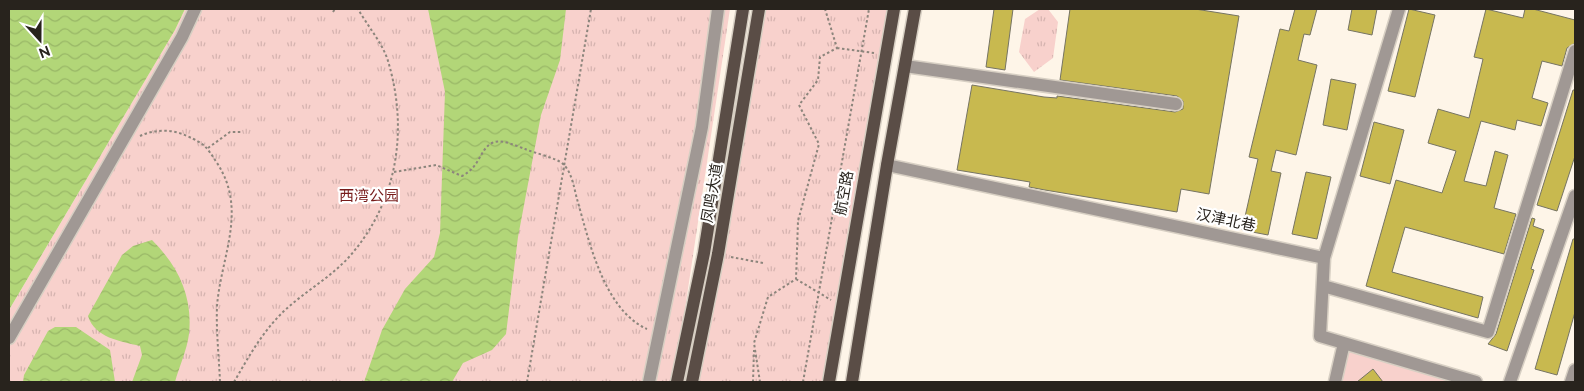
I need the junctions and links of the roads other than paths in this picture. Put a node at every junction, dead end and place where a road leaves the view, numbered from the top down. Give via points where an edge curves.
1 (195, 9) edge
2 (718, 9) edge
3 (743, 9) edge
4 (759, 9) edge
5 (894, 9) edge
6 (915, 9) edge
7 (1399, 9) edge
8 (1575, 51) edge
9 (905, 66) junction
10 (1176, 104) dead end
11 (886, 165) junction
12 (1575, 196) edge
13 (1324, 258) junction
14 (1323, 286) junction
15 (9, 338) edge
16 (1344, 343) junction
17 (1575, 370) edge
18 (649, 382) edge
19 (678, 382) edge
20 (692, 382) edge
21 (829, 382) edge
22 (852, 382) edge
23 (1335, 382) edge
24 (1476, 382) edge
25 (1510, 382) edge
26 (1572, 382) edge

1 - 15 street
2 - 18 street via 702,127
3 - 19 main road, 凤鸣大道 via 704,253
4 - 20 main road, 凤鸣大道 via 718,254
5 - 21 main road, 航空路
6 - 9 main road
7 - 13 street
8 - 14 street via 1488,332
9 - 10 street
9 - 11 main road
11 - 13 street, 汉津北巷
11 - 22 main road
12 - 25 street
13 - 14 street
14 - 16 street via 1320,336
16 - 23 street
16 - 24 street
17 - 26 street

